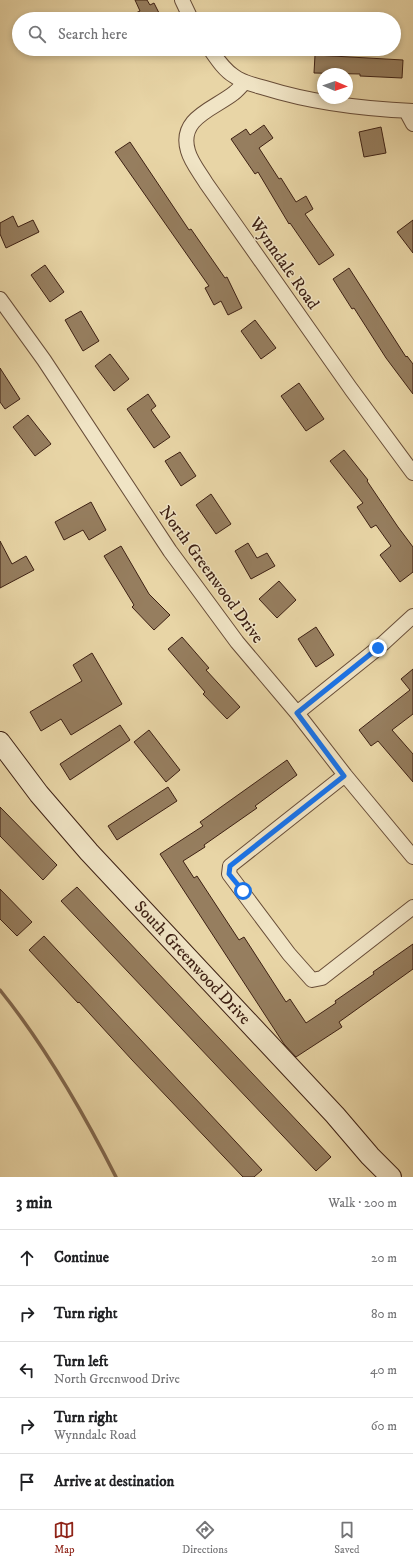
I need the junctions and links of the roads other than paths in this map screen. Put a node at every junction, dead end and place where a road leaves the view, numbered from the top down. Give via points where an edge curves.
1 (182, 0) edge
2 (188, 12) edge
3 (215, 56) edge
4 (245, 82) junction
5 (410, 111) edge
6 (413, 124) edge
7 (0, 299) edge
8 (413, 473) edge
9 (413, 616) edge
10 (297, 713) junction
11 (0, 742) edge
12 (344, 776) junction
13 (413, 857) edge
14 (413, 907) edge
15 (391, 1177) edge

1 - 2 street
3 - 4 street via 233,76
4 - 5 street via 280,93 338,104
4 - 8 street, Wynndale Road via 234,93 200,115 190,126 186,136 188,151 206,183
5 - 6 street
7 - 10 street, North Greenwood Drive via 44,360 170,551 237,642
9 - 10 street via 378,648
10 - 12 street, North Greenwood Drive
11 - 15 street, South Greenwood Drive via 39,794 89,852
12 - 13 street, North Greenwood Drive
12 - 14 street via 230,866 229,874 289,954 312,980 322,978

